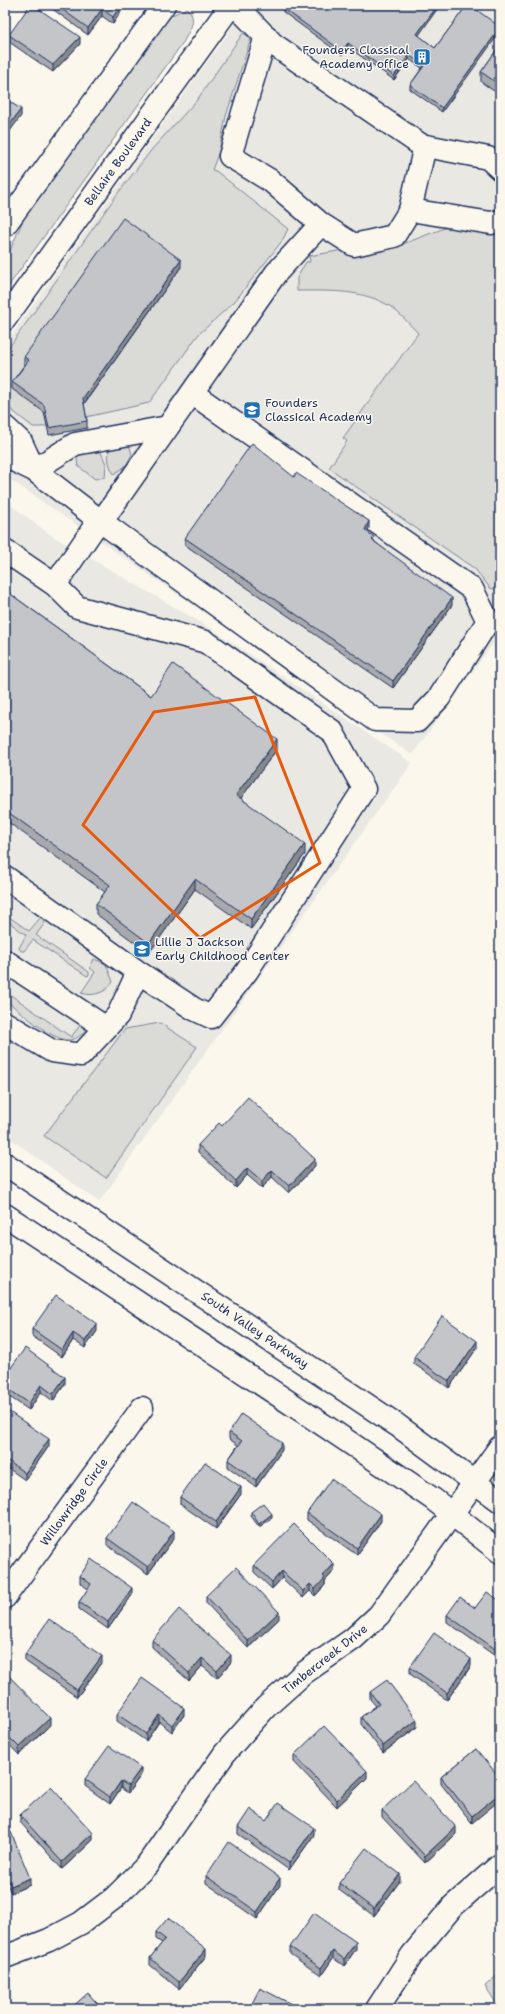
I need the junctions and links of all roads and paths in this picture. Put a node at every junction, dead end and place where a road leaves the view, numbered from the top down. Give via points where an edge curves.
1 (164, 5) edge
2 (231, 5) edge
3 (235, 5) edge
4 (266, 36) junction
5 (425, 146) junction
6 (500, 169) edge
7 (410, 210) junction
8 (500, 221) edge
9 (321, 224) junction
10 (5, 225) edge
11 (5, 319) edge
12 (192, 393) junction
13 (5, 428) edge
14 (168, 428) junction
15 (5, 456) edge
16 (34, 470) junction
17 (98, 520) junction
18 (5, 551) edge
19 (55, 585) junction
20 (5, 877) edge
21 (5, 960) edge
22 (138, 972) junction
23 (5, 1023) edge
24 (106, 1028) junction
25 (5, 1164) edge
26 (5, 1215) edge
27 (142, 1408) dead end
28 (500, 1447) edge
29 (475, 1482) junction
30 (500, 1501) edge
31 (452, 1514) junction
32 (500, 1552) edge
33 (5, 1596) edge
34 (500, 1865) edge
35 (5, 1957) edge
36 (377, 2009) edge

1 - 10 main road
2 - 11 main road, Bellaire Boulevard
3 - 4 main road
4 - 5 main road via 273,44
4 - 9 main road via 230,156 271,181
5 - 6 main road via 488,158
5 - 7 main road
7 - 8 main road via 491,223
7 - 9 main road via 394,236 354,245
9 - 12 main road via 276,273
12 - 14 main road
12 - 17 main road via 472,589 488,621 439,698 417,721 376,720
13 - 16 main road via 21,442
14 - 16 main road via 76,444
14 - 17 main road via 106,515
15 - 16 main road
16 - 17 main road
17 - 19 main road
18 - 19 main road
19 - 22 main road via 78,607 206,642 332,731 364,788 247,971 211,1017 194,1009
20 - 22 main road
21 - 24 main road
22 - 24 main road via 118,1015
23 - 24 main road via 52,1051 81,1055
25 - 29 main road, South Valley Parkway via 391,1421
26 - 31 main road via 335,1432
27 - 33 main road, Willowridge Circle
28 - 29 main road, Timbercreek Drive
29 - 30 main road, South Valley Parkway
29 - 31 main road, Timbercreek Drive
31 - 32 main road
31 - 35 main road, Timbercreek Drive via 379,1615 353,1639 298,1678 266,1707 230,1747 147,1865 114,1898 62,1934
34 - 36 main road via 453,1906 412,1955

